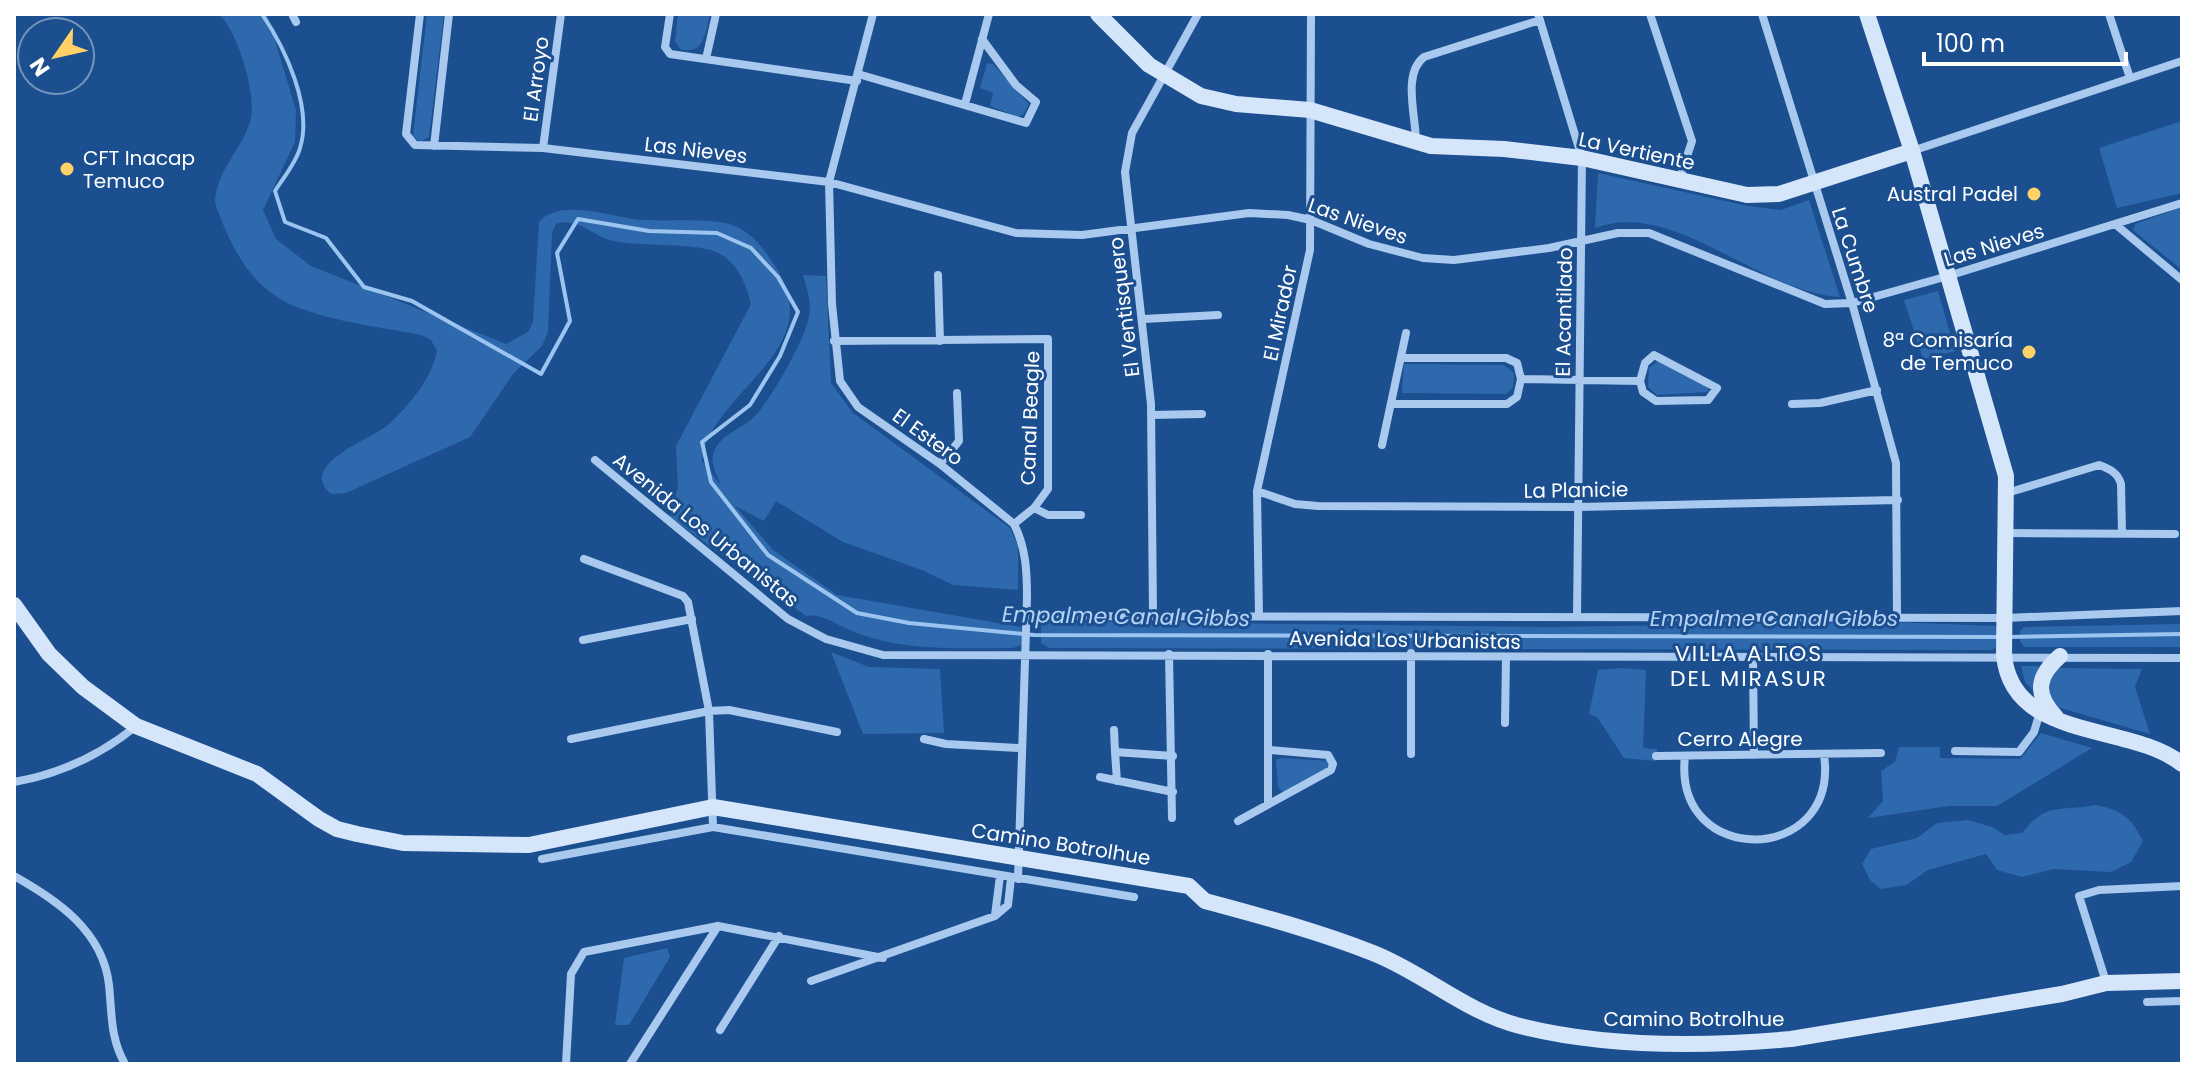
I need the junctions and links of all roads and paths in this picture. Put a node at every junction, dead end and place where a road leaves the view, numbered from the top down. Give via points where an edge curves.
1 (420, 14) edge
2 (449, 14) edge
3 (561, 14) edge
4 (670, 14) edge
5 (716, 14) edge
6 (873, 14) edge
7 (989, 14) edge
8 (1098, 14) edge
9 (1198, 14) edge
10 (1311, 14) edge
11 (1650, 14) edge
12 (1762, 14) edge
13 (1867, 14) edge
14 (2109, 14) edge
15 (1539, 17) edge
16 (982, 39) junction
17 (706, 59) junction
18 (2182, 61) edge
19 (1163, 75) junction
20 (858, 77) junction
21 (2130, 78) junction
22 (965, 104) junction
23 (1310, 110) junction
24 (1416, 143) junction
25 (434, 146) junction
26 (543, 148) junction
27 (1912, 151) junction
28 (1582, 158) junction
29 (1679, 181) junction
30 (829, 182) junction
31 (1814, 184) junction
32 (2182, 203) edge
33 (1311, 220) junction
34 (2115, 224) junction
35 (1131, 228) junction
36 (1581, 241) junction
37 (938, 275) dead end
38 (1948, 276) junction
39 (2182, 280) edge
40 (1852, 303) junction
41 (1218, 315) dead end
42 (1144, 319) junction
43 (1406, 333) dead end
44 (834, 341) junction
45 (940, 341) junction
46 (1401, 358) junction
47 (1521, 379) junction
48 (1579, 380) junction
49 (1640, 381) junction
50 (1877, 390) junction
51 (957, 393) dead end
52 (1391, 404) junction
53 (1792, 404) dead end
54 (1202, 414) dead end
55 (1151, 415) junction
56 (1382, 445) dead end
57 (595, 460) dead end
58 (940, 464) junction
59 (1257, 491) junction
60 (2007, 493) junction
61 (1898, 500) junction
62 (1578, 507) junction
63 (1034, 508) junction
64 (1081, 515) dead end
65 (1014, 524) junction
66 (2122, 532) junction
67 (2008, 533) junction
68 (2175, 534) dead end
69 (584, 559) dead end
70 (2182, 611) edge
71 (16, 614) edge
72 (1153, 614) junction
73 (1259, 616) junction
74 (1897, 616) junction
75 (1577, 617) junction
76 (692, 619) junction
77 (1027, 621) junction
78 (2005, 621) junction
79 (583, 640) dead end
80 (2004, 651) junction
81 (1024, 652) junction
82 (1411, 653) junction
83 (1169, 654) junction
84 (1268, 654) junction
85 (2060, 656) junction
86 (1506, 657) junction
87 (2182, 658) edge
88 (1753, 659) junction
89 (709, 711) junction
90 (2040, 712) junction
91 (2059, 719) junction
92 (1505, 723) dead end
93 (136, 726) junction
94 (1114, 730) dead end
95 (837, 732) dead end
96 (571, 739) dead end
97 (924, 739) dead end
98 (1020, 748) junction
99 (1269, 750) junction
100 (1955, 751) dead end
101 (1115, 752) junction
102 (1881, 753) dead end
103 (1411, 754) dead end
104 (1754, 755) junction
105 (1824, 755) junction
106 (1173, 756) junction
107 (1656, 756) dead end
108 (1685, 756) junction
109 (2180, 760) edge
110 (1100, 777) dead end
111 (1117, 781) junction
112 (14, 782) edge
113 (1173, 792) junction
114 (1268, 803) junction
115 (713, 807) junction
116 (1172, 818) dead end
117 (1238, 821) dead end
118 (713, 827) junction
119 (1019, 857) junction
120 (542, 859) dead end
121 (14, 876) edge
122 (1000, 876) junction
123 (1015, 878) junction
124 (2182, 886) edge
125 (1134, 897) dead end
126 (995, 916) junction
127 (718, 926) junction
128 (779, 936) junction
129 (883, 958) junction
130 (811, 981) dead end
131 (2182, 981) edge
132 (2106, 983) junction
133 (2182, 1001) edge
134 (2147, 1002) dead end
135 (720, 1030) dead end
136 (125, 1064) edge
137 (566, 1064) edge
138 (630, 1064) edge

1 - 25 street, Las Nieves via 406,134 415,145
2 - 25 street
3 - 26 street, El Arroyo
4 - 17 street via 666,51
5 - 17 street
6 - 20 street, El Estero
7 - 16 street
8 - 19 street, La Vertiente via 1124,44
9 - 19 street, El Ventisquero
10 - 23 street, El Mirador
11 - 29 street via 1692,141
12 - 31 street, La Cumbre
13 - 27 street
14 - 21 street
15 - 24 street via 1416,63
15 - 28 street, El Acantilado
16 - 22 street
16 - 22 street via 1016,85 1036,102 1026,123
17 - 20 street
18 - 21 street, La Vertiente
19 - 23 street, La Vertiente via 1215,101
19 - 35 street, El Ventisquero via 1132,133 1125,172
20 - 22 street
20 - 30 street, El Estero
21 - 27 street, La Vertiente
23 - 24 street, La Vertiente
23 - 33 street, El Mirador
24 - 28 street, La Vertiente
25 - 26 street, Las Nieves
26 - 30 street, Las Nieves
27 - 31 street, La Vertiente
27 - 38 street
28 - 29 street, La Vertiente
28 - 36 street, El Acantilado
29 - 31 street, La Vertiente via 1747,195 1779,194
30 - 35 street, Las Nieves via 1016,233 1082,235
30 - 44 street, El Estero
31 - 40 street, La Cumbre
32 - 34 street, Las Nieves
33 - 35 street, Las Nieves via 1249,213
33 - 36 street, Las Nieves via 1369,244 1423,258 1454,260
33 - 59 street, El Mirador via 1310,250
34 - 38 street, Las Nieves
34 - 39 street
35 - 42 street, El Ventisquero
36 - 40 street, Las Nieves via 1649,233 1825,304
36 - 48 street, El Acantilado
37 - 45 street
38 - 40 street, Las Nieves
38 - 60 street
40 - 50 street, La Cumbre
41 - 42 street
42 - 55 street, El Ventisquero
43 - 46 street
44 - 45 street, Canal Beagle
44 - 58 street, El Estero via 847,395
45 - 63 street, Canal Beagle via 1048,339 1048,489
46 - 47 street via 1506,358 1517,363
46 - 52 street
47 - 48 street
47 - 52 street via 1517,397 1507,404
48 - 49 street
48 - 62 street, El Acantilado
49 - 49 street via 1643,392 1656,401 1708,400 1717,388 1654,355 1645,363
50 - 53 street
50 - 61 street, La Cumbre via 1896,463
51 - 58 street via 959,441
52 - 56 street
54 - 55 street
55 - 72 street, El Ventisquero
57 - 81 street, Avenida Los Urbanistas via 771,607 826,639 902,657
58 - 65 street, El Estero
59 - 62 street, La Planicie via 1318,506
59 - 73 street, El Mirador
60 - 66 street via 2099,465 2119,477
60 - 67 street
61 - 62 street, La Planicie
61 - 74 street, La Cumbre
62 - 75 street, El Acantilado
63 - 64 street, Canal Beagle via 1048,515
63 - 65 street, Canal Beagle
65 - 77 street via 1026,558
66 - 67 street
66 - 68 street
67 - 78 street
69 - 76 street via 683,596
70 - 78 street, Avenida Los Urbanistas
71 - 93 street, Camino Botrolhue via 83,687
72 - 73 street, Avenida Los Urbanistas
72 - 77 street, Avenida Los Urbanistas
73 - 75 street, Avenida Los Urbanistas
74 - 75 street, Avenida Los Urbanistas
74 - 78 street, Avenida Los Urbanistas
76 - 79 street
76 - 89 street
77 - 81 street
78 - 80 street
80 - 85 street, Avenida Los Urbanistas
80 - 88 street, Avenida Los Urbanistas
80 - 90 street via 2014,689
81 - 83 street, Avenida Los Urbanistas
81 - 98 street
82 - 84 street, Avenida Los Urbanistas
82 - 86 street, Avenida Los Urbanistas
82 - 103 street
83 - 84 street, Avenida Los Urbanistas
83 - 106 street
84 - 99 street
85 - 87 street, Avenida Los Urbanistas
85 - 91 street via 2039,685 2045,704
86 - 88 street, Avenida Los Urbanistas
86 - 92 street
88 - 104 street
89 - 95 street via 729,710
89 - 96 street
89 - 115 street
90 - 91 street
90 - 100 street via 2019,752
91 - 109 street
93 - 112 street via 79,763
93 - 115 street, Camino Botrolhue via 257,774 337,829 403,843 529,845
94 - 101 street
97 - 98 street
98 - 119 street
99 - 114 street
99 - 114 street via 1328,755 1333,764 1331,770
101 - 106 street
101 - 111 street
102 - 105 street, Cerro Alegre
104 - 105 street, Cerro Alegre
104 - 108 street, Cerro Alegre
105 - 108 street via 1826,777 1814,809 1790,832 1757,841 1723,834 1704,820 1686,790
106 - 113 street
107 - 108 street, Cerro Alegre
110 - 111 street
111 - 113 street
113 - 116 street
114 - 117 street
115 - 118 street
115 - 119 street, Camino Botrolhue
118 - 120 street, Camino Botrolhue
118 - 122 street, Camino Botrolhue
119 - 123 street
119 - 132 street, Camino Botrolhue via 1189,886 1205,901 1374,953 1454,1000 1517,1025 1582,1038 1752,1043 1791,1039
121 - 136 street via 66,908 95,945 109,982 113,1037
122 - 123 street, Camino Botrolhue
122 - 126 street
123 - 125 street, Camino Botrolhue
123 - 126 street via 1008,905
124 - 132 street via 2099,890 2079,896
126 - 129 street
127 - 128 street
127 - 137 street via 584,952 571,974
127 - 138 street
128 - 129 street
128 - 135 street
129 - 130 street
131 - 132 street, Camino Botrolhue
133 - 134 street

